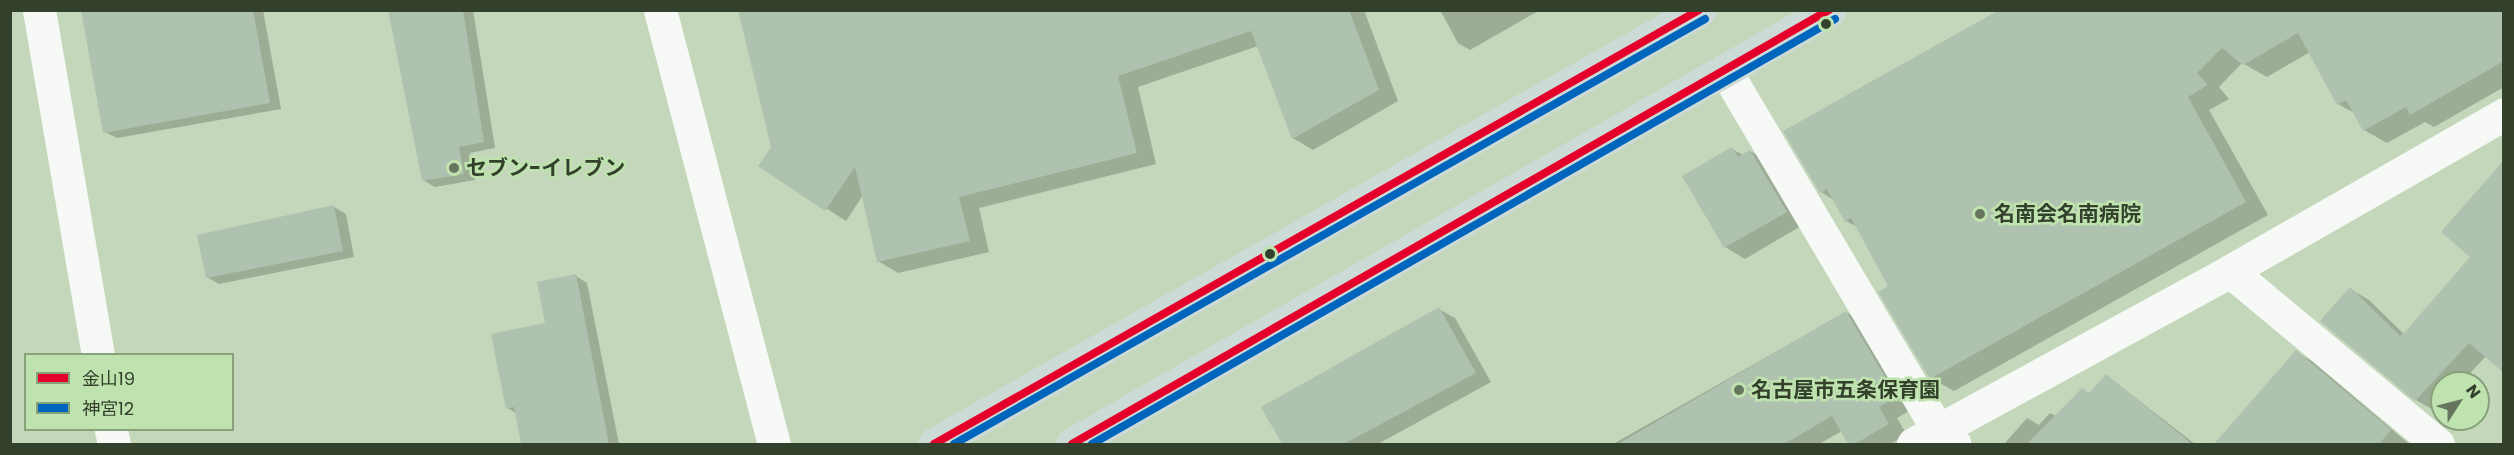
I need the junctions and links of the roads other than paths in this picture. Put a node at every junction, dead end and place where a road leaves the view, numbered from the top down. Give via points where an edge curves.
1 (39, 10) edge
2 (660, 10) edge
3 (1830, 10) edge
4 (1694, 12) edge
5 (1725, 70) junction
6 (2504, 114) edge
7 (2230, 271) junction
8 (98, 353) edge
9 (1935, 440) edge
10 (774, 444) edge
11 (934, 444) edge
12 (1072, 444) edge
13 (2438, 444) edge

1 - 8 street
2 - 10 street
3 - 5 main road
4 - 11 main road
5 - 9 street
5 - 12 main road
6 - 7 street
7 - 9 street
7 - 13 street

